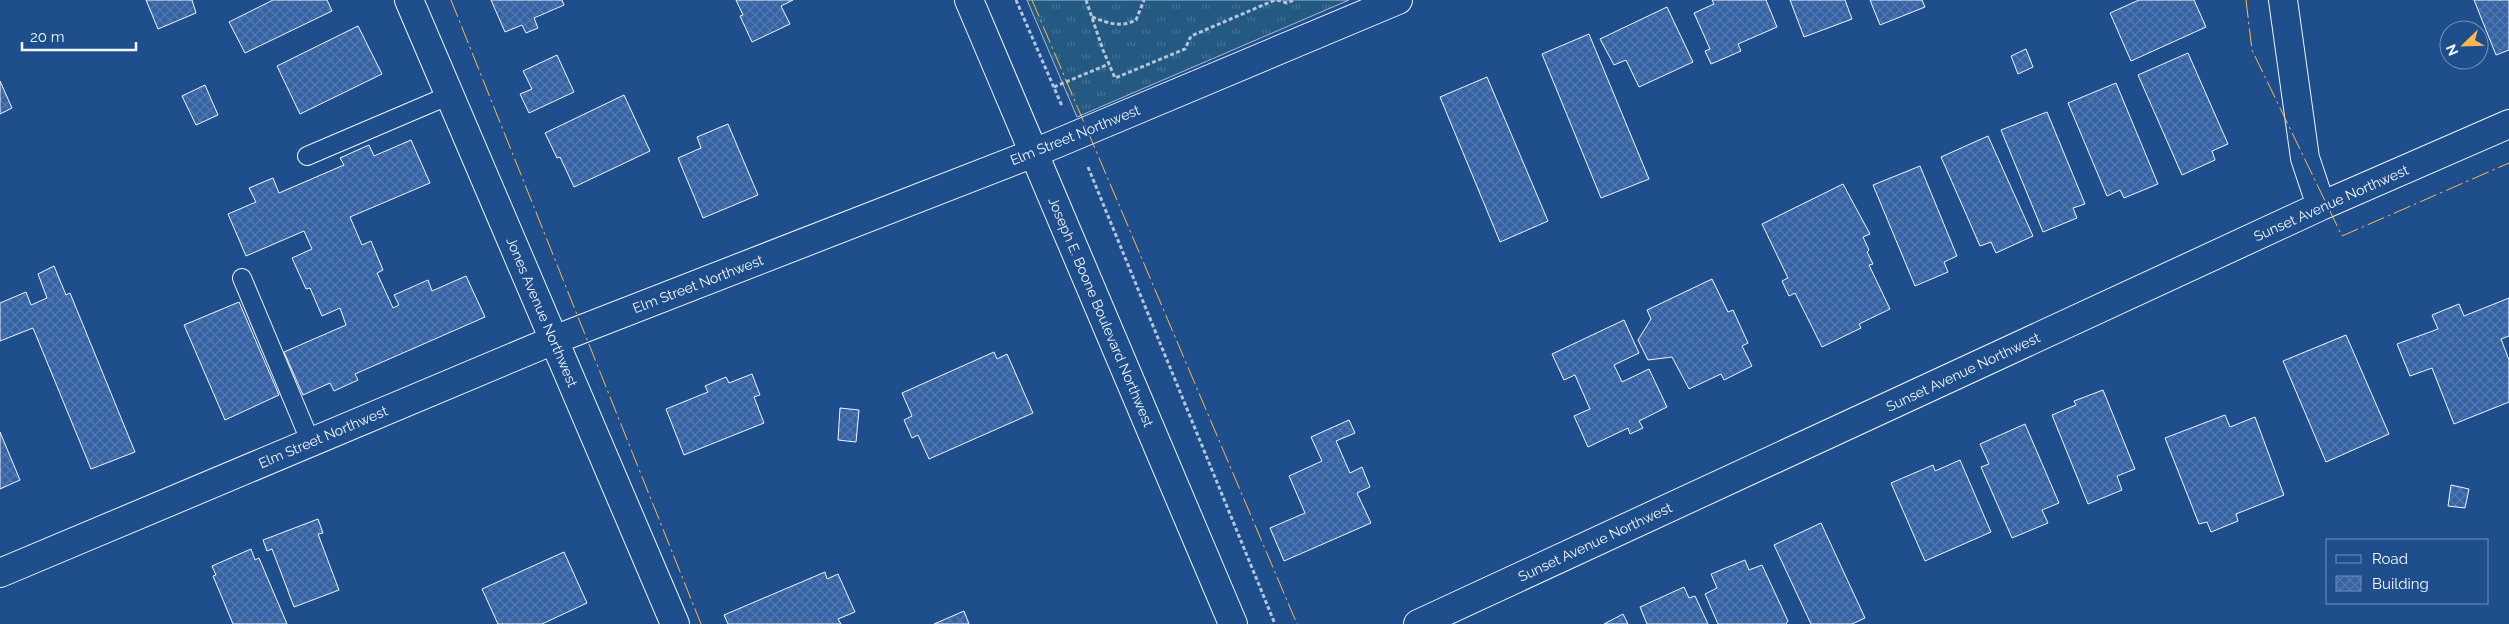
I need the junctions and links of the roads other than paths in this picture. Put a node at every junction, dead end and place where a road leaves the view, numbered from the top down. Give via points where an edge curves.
1 (408, 0) edge
2 (969, 0) edge
3 (1398, 0) edge
4 (2283, 0) edge
5 (450, 95) junction
6 (2509, 124) edge
7 (1034, 152) junction
8 (307, 156) dead end
9 (2321, 206) junction
10 (242, 278) dead end
11 (554, 340) junction
12 (310, 442) junction
13 (0, 573) edge
14 (675, 624) edge
15 (1233, 624) edge
16 (1418, 624) edge

1 - 5 street, Jones Avenue Northwest
2 - 7 street, Joseph E. Boone Boulevard Northwest
3 - 7 street, Elm Street Northwest
4 - 9 street via 2305,158
5 - 8 lane
5 - 11 street, Jones Avenue Northwest
6 - 9 street, Sunset Avenue Northwest
7 - 11 street, Elm Street Northwest
7 - 15 street, Joseph E. Boone Boulevard Northwest
9 - 16 street, Sunset Avenue Northwest
10 - 12 lane
11 - 12 street, Elm Street Northwest
11 - 14 street, Jones Avenue Northwest
12 - 13 street, Elm Street Northwest

